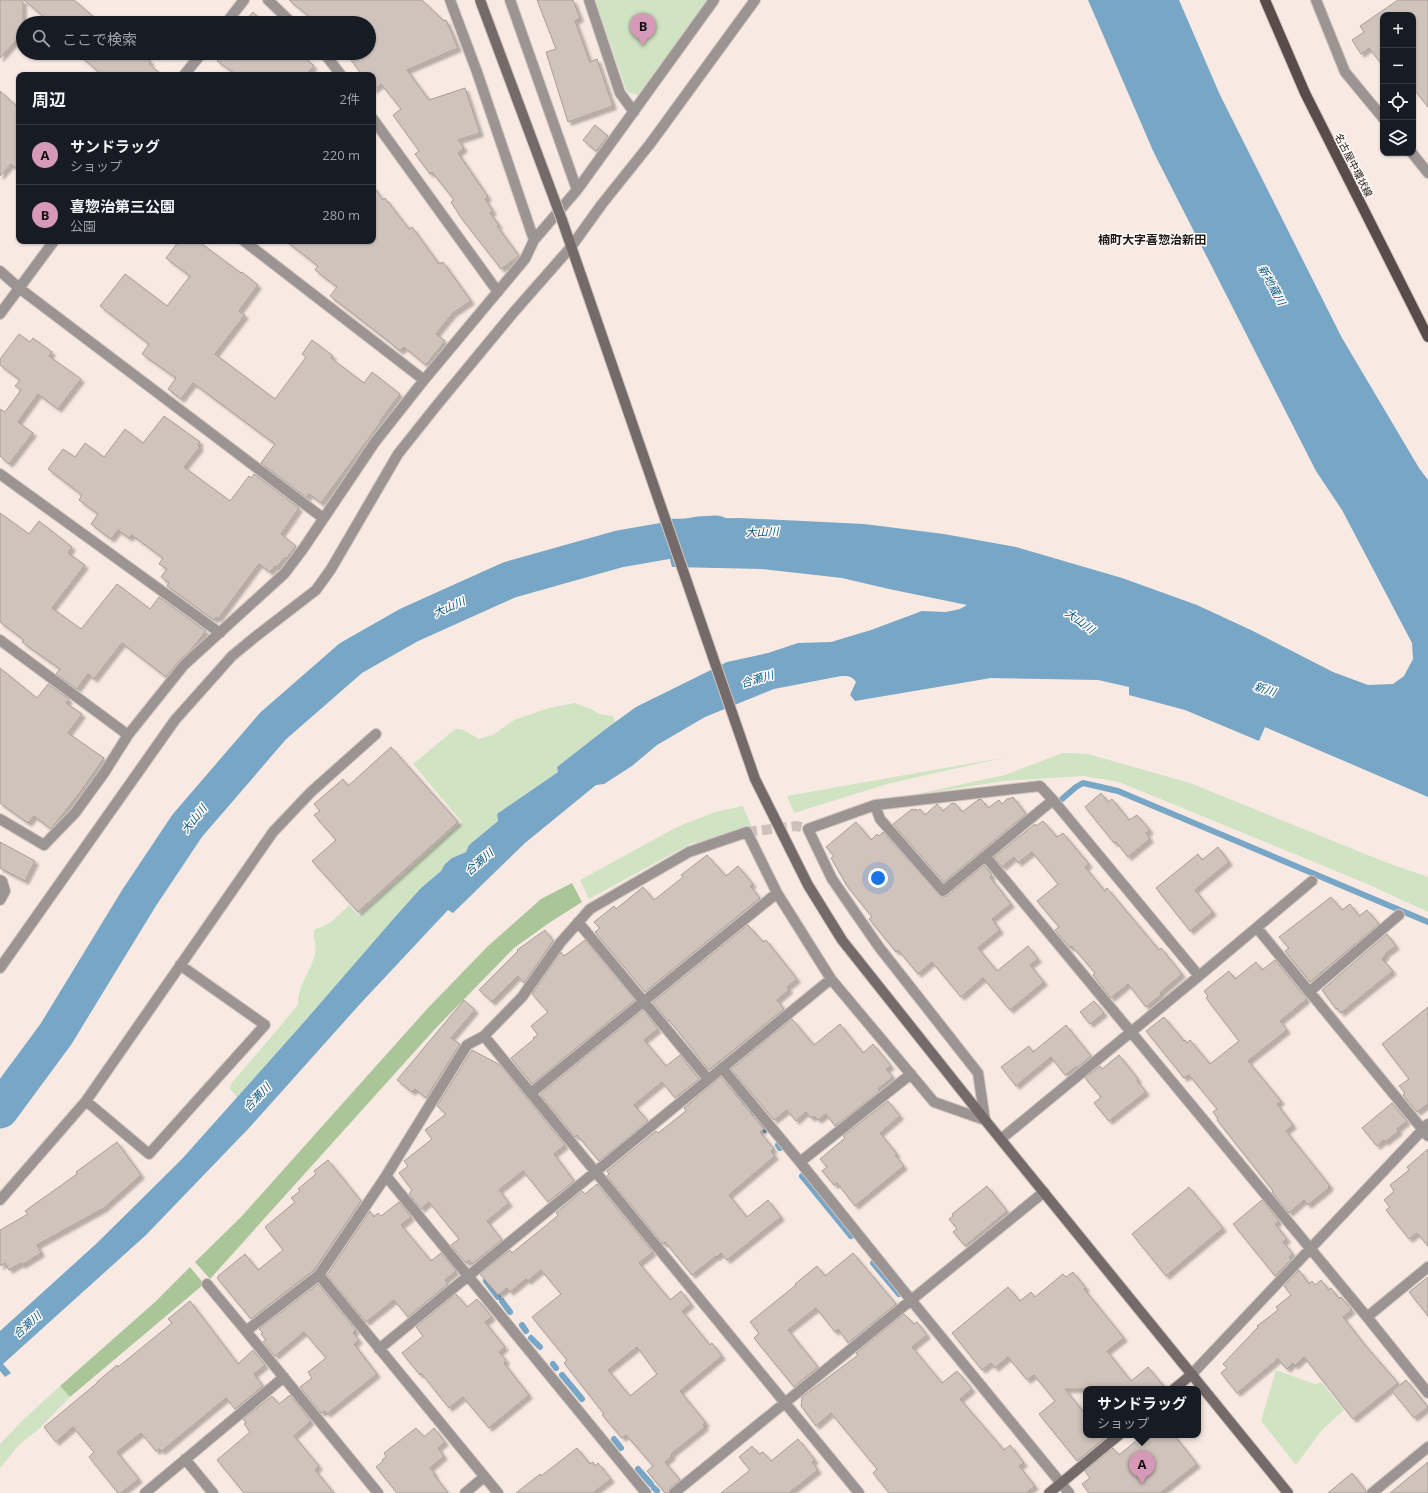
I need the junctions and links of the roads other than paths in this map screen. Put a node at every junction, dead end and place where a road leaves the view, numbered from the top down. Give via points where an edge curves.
1 (244, 0) edge
2 (268, 0) edge
3 (450, 0) edge
4 (480, 0) edge
5 (510, 0) edge
6 (589, 0) edge
7 (714, 0) edge
8 (755, 0) edge
9 (1265, 0) edge
10 (1316, 0) edge
11 (231, 16) edge
12 (285, 16) edge
13 (196, 60) edge
14 (329, 60) edge
15 (186, 72) edge
16 (339, 72) edge
17 (634, 112) junction
18 (1380, 114) edge
19 (376, 123) edge
20 (1414, 156) edge
21 (1428, 173) edge
22 (577, 190) junction
23 (534, 240) junction
24 (52, 244) edge
25 (248, 244) edge
26 (572, 250) junction
27 (0, 271) edge
28 (19, 288) junction
29 (498, 292) junction
30 (0, 314) edge
31 (1428, 337) edge
32 (424, 380) junction
33 (0, 474) edge
34 (323, 518) junction
35 (220, 633) junction
36 (0, 640) edge
37 (376, 734) dead end
38 (128, 735) junction
39 (1053, 800) junction
40 (875, 805) junction
41 (0, 819) edge
42 (986, 857) junction
43 (0, 880) edge
44 (1312, 881) dead end
45 (777, 893) junction
46 (0, 900) edge
47 (1399, 915) dead end
48 (578, 922) junction
49 (1257, 928) junction
50 (180, 965) junction
51 (0, 968) edge
52 (1199, 976) junction
53 (831, 979) junction
54 (1309, 992) junction
55 (644, 1001) junction
56 (1131, 1033) junction
57 (484, 1036) junction
58 (722, 1068) junction
59 (911, 1074) junction
60 (708, 1079) junction
61 (531, 1093) junction
62 (86, 1100) junction
63 (985, 1120) junction
64 (1426, 1130) edge
65 (1001, 1139) junction
66 (800, 1162) junction
67 (596, 1172) junction
68 (386, 1176) junction
69 (1044, 1192) junction
70 (0, 1200) edge
71 (1310, 1250) junction
72 (1428, 1267) edge
73 (319, 1275) junction
74 (468, 1275) junction
75 (207, 1284) dead end
76 (911, 1300) junction
77 (1367, 1317) junction
78 (246, 1331) junction
79 (379, 1349) junction
80 (1192, 1374) junction
81 (284, 1377) junction
82 (1178, 1386) edge
83 (1428, 1393) edge
84 (784, 1403) junction
85 (1115, 1438) edge
86 (1428, 1447) edge
87 (185, 1460) junction
88 (484, 1476) junction
89 (1061, 1483) junction
90 (145, 1493) edge
91 (213, 1493) edge
92 (378, 1493) edge
93 (464, 1493) edge
94 (498, 1493) edge
95 (646, 1493) edge
96 (674, 1493) edge
97 (859, 1493) edge
98 (1049, 1493) edge
99 (1069, 1493) edge
100 (1288, 1493) edge
101 (1372, 1493) edge

1 - 11 street
2 - 12 street
3 - 23 street
4 - 26 street, bridge
5 - 22 street
6 - 17 street via 620,93
7 - 17 street
8 - 26 street via 650,144 602,204
9 - 31 main road, 名古屋中環状線 via 1305,93
10 - 18 street via 1345,72
13 - 15 street
14 - 16 street
17 - 22 street
19 - 29 street
20 - 21 street
22 - 23 street
23 - 29 street via 525,259
24 - 28 street
25 - 32 street
26 - 51 street via 494,336 398,454 331,569 316,590 232,656 175,720
26 - 63 street via 755,779 808,885 842,940
27 - 28 street
28 - 30 street
28 - 34 street
29 - 32 street
32 - 34 street via 375,442
33 - 35 street
34 - 35 street via 284,574
35 - 38 street via 184,666
36 - 38 street
37 - 50 street via 311,792 273,832
38 - 41 street via 75,813 44,845
39 - 40 street via 1040,786
39 - 42 street
39 - 52 street
40 - 42 street via 880,819 943,891
40 - 63 street via 808,829 832,879 879,947 978,1073
42 - 56 street
43 - 46 street via 5,891
44 - 49 street
45 - 48 street via 747,832 689,852 590,909
45 - 53 street
45 - 55 street
47 - 54 street
48 - 55 street
48 - 57 street via 522,997
49 - 52 street
49 - 54 street
50 - 62 street
50 - 62 street via 265,1025 149,1154
52 - 56 street
53 - 58 street
53 - 59 street
54 - 64 street
55 - 60 street
55 - 61 street
56 - 65 street
56 - 71 street
57 - 61 street
57 - 68 street via 467,1045
58 - 60 street
58 - 66 street
59 - 63 street via 934,1102
59 - 66 street
60 - 67 street
61 - 67 street
62 - 70 street
63 - 65 street
64 - 71 street
65 - 69 street
66 - 76 street
67 - 74 street
67 - 84 street
68 - 73 street
68 - 74 street
69 - 76 street
69 - 80 street
71 - 77 street
71 - 80 street
72 - 77 street
73 - 78 street
73 - 79 street
74 - 79 street
74 - 95 street
75 - 78 street
76 - 84 street
76 - 89 street
77 - 83 street
78 - 81 street
79 - 88 street
80 - 82 street
80 - 100 street
81 - 87 street
81 - 92 street
84 - 96 street
84 - 97 street
85 - 89 street
86 - 101 street
87 - 90 street
87 - 91 street
88 - 93 street
88 - 94 street
89 - 98 street
89 - 99 street

